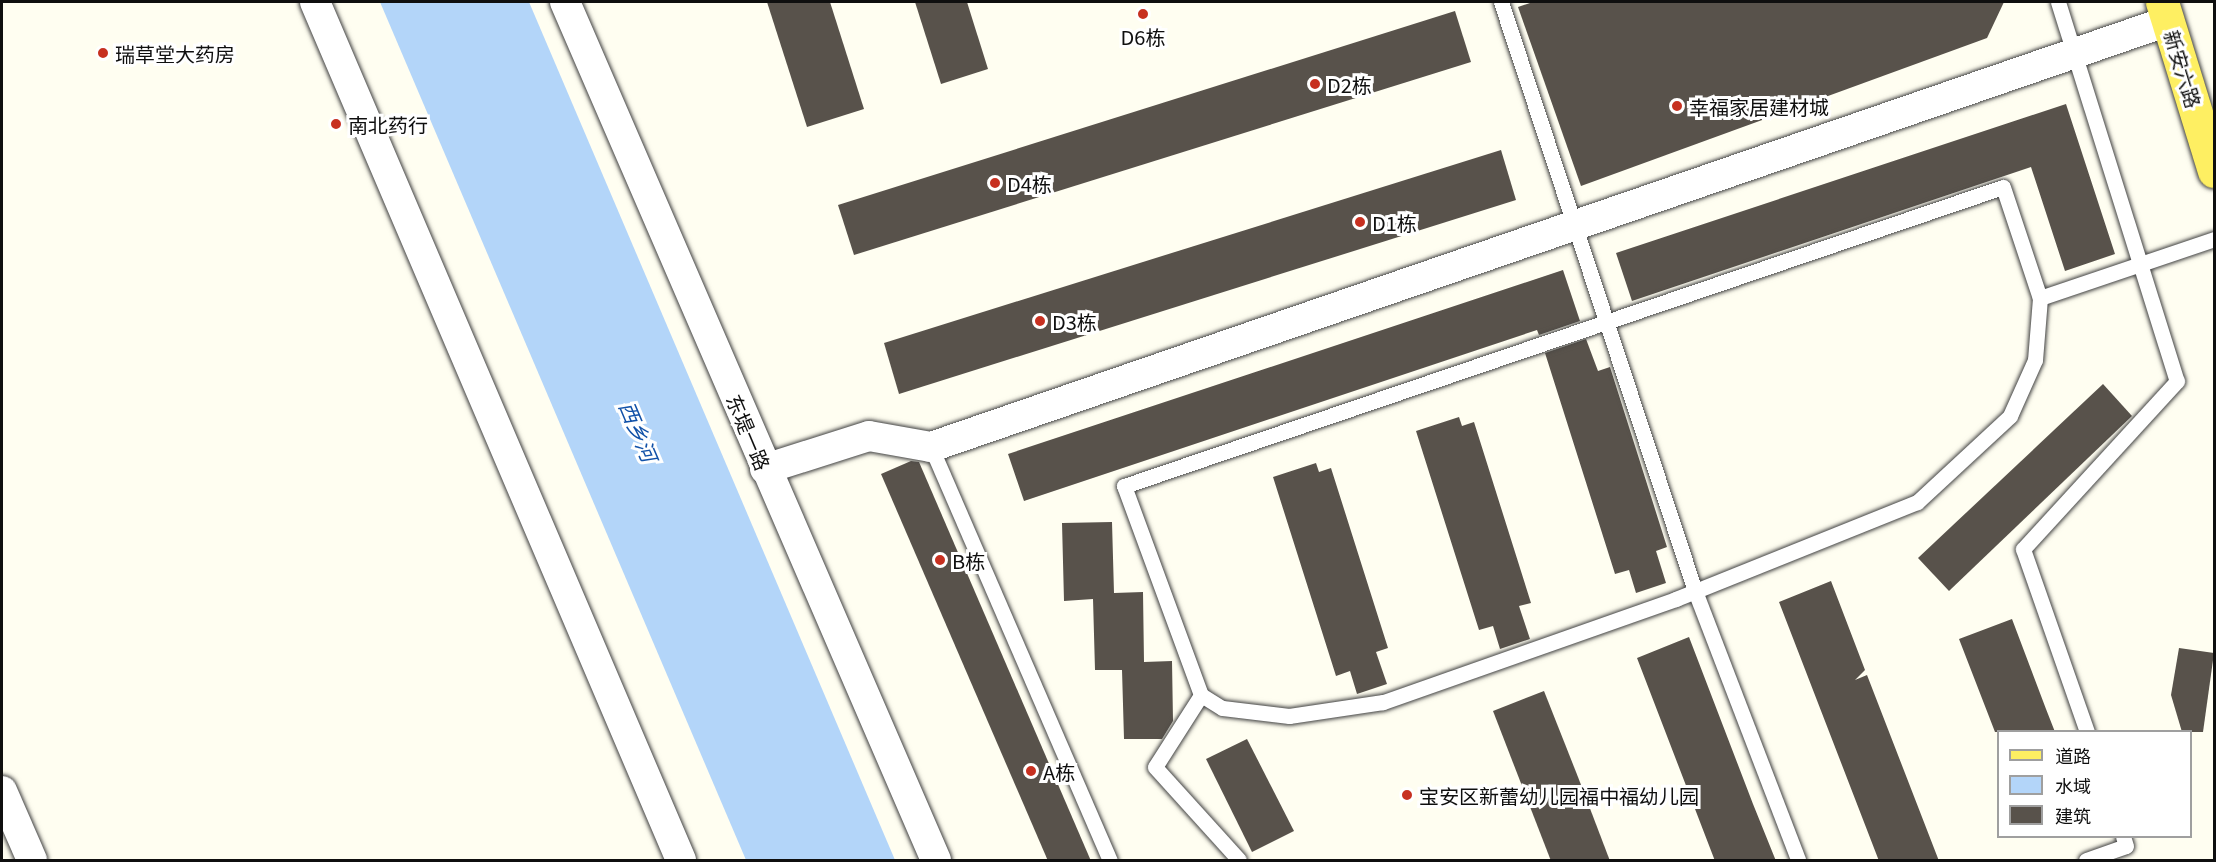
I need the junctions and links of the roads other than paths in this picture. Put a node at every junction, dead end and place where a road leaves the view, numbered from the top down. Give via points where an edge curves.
1 (315, 2) edge
2 (565, 2) edge
3 (1501, 2) edge
4 (2058, 2) edge
5 (2164, 11) edge
6 (2075, 54) junction
7 (2214, 171) edge
8 (1575, 225) junction
9 (2214, 239) edge
10 (2141, 264) junction
11 (2040, 298) junction
12 (1608, 321) junction
13 (931, 447) junction
14 (765, 469) junction
15 (1695, 591) junction
16 (1202, 695) junction
17 (2086, 730) edge
18 (2, 791) edge
19 (2123, 838) edge
20 (32, 861) edge
21 (681, 861) edge
22 (936, 861) edge
23 (1110, 861) edge
24 (1239, 861) edge
25 (1798, 861) edge
26 (2086, 861) edge

1 - 21 street
2 - 14 street, 东堤一路
3 - 8 lane
4 - 6 lane
5 - 6 street
5 - 7 main road, 新安六路
6 - 8 street
6 - 10 lane
8 - 12 lane
8 - 13 street
9 - 10 lane
10 - 11 lane
10 - 17 lane via 2177,381 2023,549
11 - 12 lane via 2002,187
11 - 15 lane via 2035,360 2010,416 1917,502
12 - 15 lane
12 - 16 lane via 1124,486
13 - 14 street via 869,436
13 - 23 lane
14 - 22 street, 东堤一路
15 - 16 lane via 1383,702 1289,716 1222,708
15 - 25 lane
16 - 24 lane via 1155,767
18 - 20 street
19 - 26 lane via 2126,846

